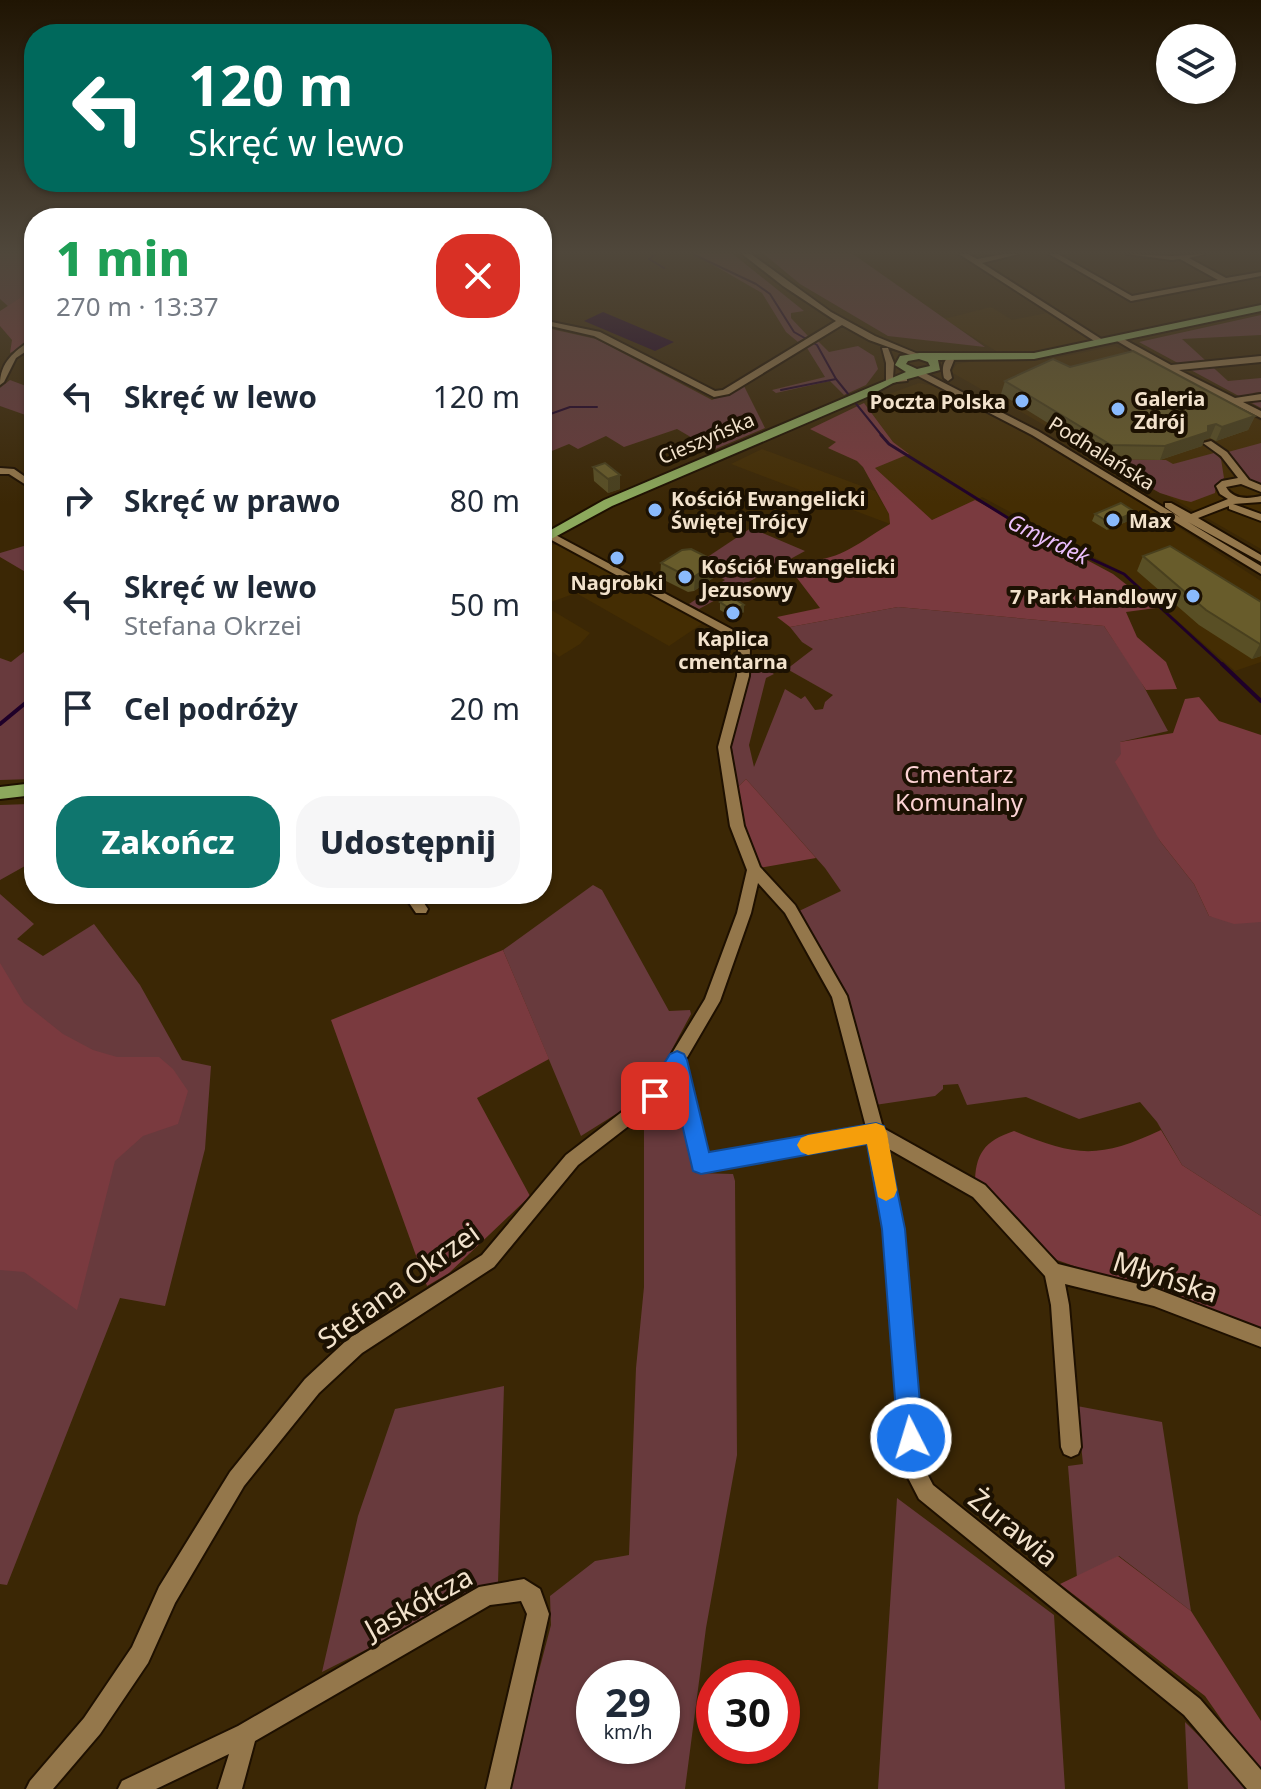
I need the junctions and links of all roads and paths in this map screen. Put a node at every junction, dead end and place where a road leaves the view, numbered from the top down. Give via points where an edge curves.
1 (607, 337) edge
2 (812, 337) edge
3 (870, 337) edge
4 (1095, 337) edge
5 (1127, 337) edge
6 (1120, 339) junction
7 (1102, 342) junction
8 (24, 349) edge
9 (890, 349) junction
10 (922, 356) junction
11 (1261, 359) edge
12 (944, 362) junction
13 (900, 364) junction
14 (1170, 368) junction
15 (918, 372) junction
16 (944, 379) junction
17 (889, 381) junction
18 (0, 382) edge
19 (1261, 397) edge
20 (1232, 401) junction
21 (1261, 415) edge
22 (1208, 443) edge
23 (1231, 464) junction
24 (0, 471) edge
25 (24, 480) edge
26 (1230, 481) junction
27 (1256, 486) edge
28 (1223, 492) junction
29 (1237, 500) junction
30 (1216, 506) junction
31 (1260, 509) edge
32 (1184, 516) junction
33 (552, 534) edge
34 (552, 540) edge
35 (1261, 559) edge
36 (1261, 571) edge
37 (24, 790) edge
38 (0, 793) edge
39 (754, 870) junction
40 (417, 904) edge
41 (421, 909) dead end
42 (677, 1060) junction
43 (876, 1133) junction
44 (1053, 1272) junction
45 (1261, 1338) edge
46 (1071, 1447) dead end
47 (246, 1734) junction
48 (1261, 1788) edge
49 (38, 1789) edge
50 (130, 1789) edge
51 (230, 1789) edge
52 (498, 1789) edge

1 - 2 street via 714,394 726,392
3 - 9 street
4 - 7 street
5 - 6 main road
6 - 7 main road
6 - 14 street
7 - 12 main road via 1034,356
8 - 18 street via 13,357
9 - 10 street
9 - 12 street via 923,351
9 - 13 street
9 - 17 street
10 - 12 main road
10 - 13 main road via 906,357
11 - 14 street
12 - 15 main road, Cieszyńska
12 - 16 street, Podhalańska
12 - 16 street
13 - 15 main road
13 - 17 main road, Cieszyńska
14 - 20 street
15 - 16 street, Podhalańska
15 - 17 main road, Cieszyńska
16 - 17 street
16 - 32 street, Podhalańska
16 - 32 street, Podhalańska via 1147,501
17 - 33 main road, Cieszyńska via 608,503
19 - 20 street
20 - 21 street
22 - 23 street
23 - 26 street
23 - 27 street
24 - 25 street
26 - 27 street
26 - 28 street via 1223,484
28 - 29 street
28 - 32 street
29 - 30 street
29 - 31 street
30 - 31 street
30 - 32 street
32 - 35 street, Podhalańska
32 - 36 street, Podhalańska via 1195,532
34 - 39 street via 741,641 743,676 724,747 737,826
37 - 38 main road
39 - 42 street, Stefana Okrzei via 712,1001
39 - 43 street via 790,909 839,996
40 - 41 street
42 - 43 street via 701,1164
42 - 49 street, Stefana Okrzei via 655,1096 572,1160 488,1261 355,1346 312,1386 237,1479 167,1595 140,1655 92,1726
43 - 44 street via 979,1191
43 - 48 street, Żurawia via 893,1229 913,1468 926,1492 1192,1707
44 - 45 street, Młyńska via 1154,1297
44 - 46 street
47 - 50 street, Jaskółcza
47 - 51 street
47 - 52 street, Jaskółcza via 487,1595 524,1590 538,1614

